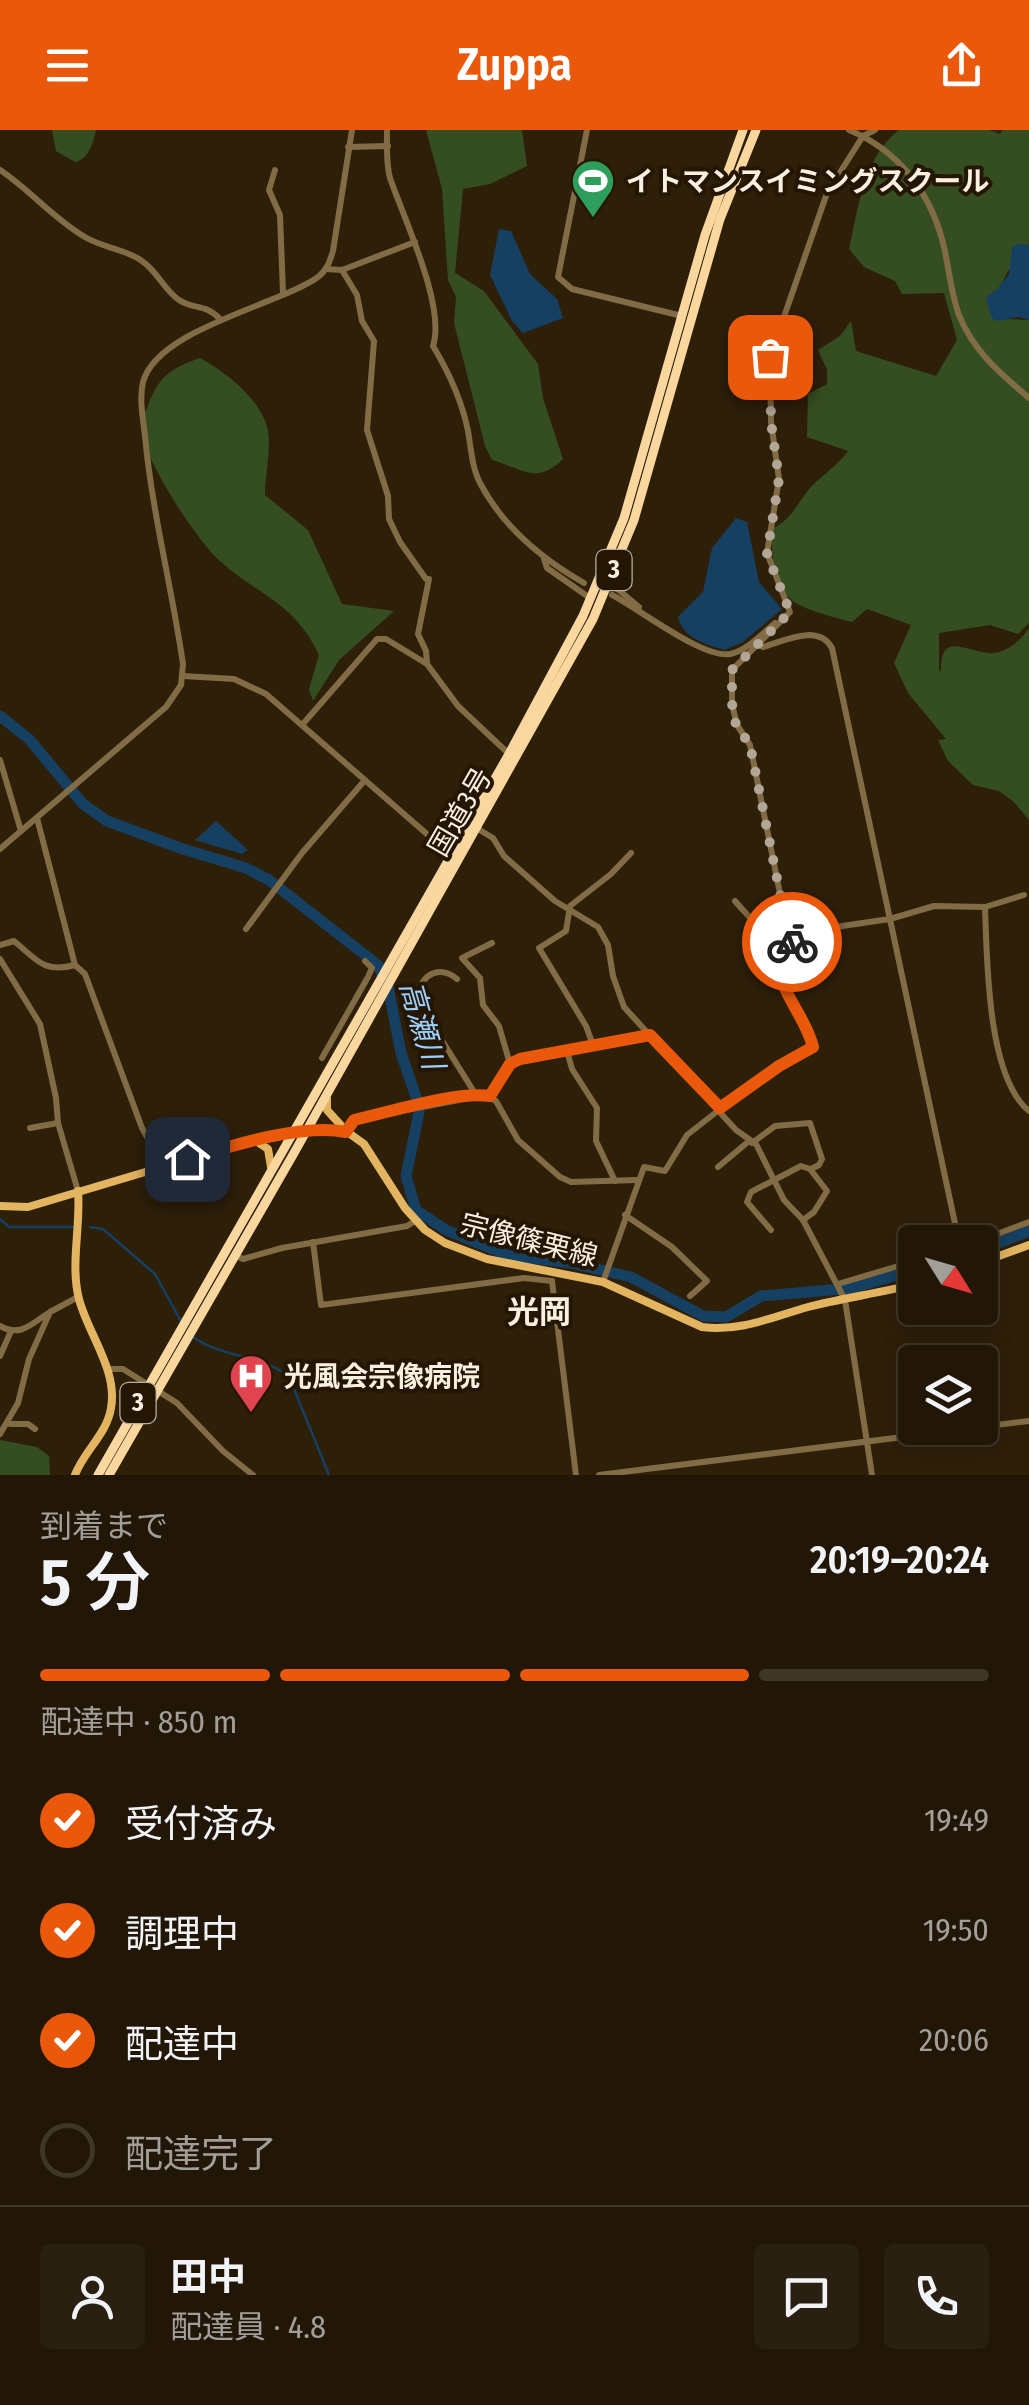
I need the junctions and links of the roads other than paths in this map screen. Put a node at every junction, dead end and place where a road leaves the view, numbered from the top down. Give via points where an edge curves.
1 (352, 130) edge
2 (387, 130) edge
3 (586, 130) edge
4 (744, 130) edge
5 (756, 130) edge
6 (849, 130) edge
7 (875, 130) edge
8 (863, 136) junction
9 (388, 146) junction
10 (348, 147) junction
11 (0, 170) edge
12 (274, 170) dead end
13 (415, 242) junction
14 (326, 269) junction
15 (342, 270) junction
16 (283, 293) junction
17 (682, 316) junction
18 (220, 319) junction
19 (1029, 398) edge
20 (544, 558) junction
21 (610, 582) junction
22 (584, 584) dead end
23 (612, 595) dead end
24 (591, 599) junction
25 (645, 615) junction
26 (784, 620) junction
27 (759, 644) junction
28 (427, 664) junction
29 (183, 676) junction
30 (302, 724) junction
31 (508, 754) junction
32 (0, 760) edge
33 (365, 780) junction
34 (3, 784) edge
35 (37, 818) junction
36 (21, 831) junction
37 (436, 842) junction
38 (0, 849) edge
39 (631, 853) dead end
40 (452, 855) junction
41 (1024, 895) dead end
42 (736, 901) dead end
43 (985, 906) junction
44 (567, 910) junction
45 (890, 920) junction
46 (246, 929) dead end
47 (794, 938) junction
48 (0, 944) edge
49 (492, 944) dead end
50 (778, 957) junction
51 (0, 959) edge
52 (366, 961) dead end
53 (75, 966) junction
54 (390, 970) junction
55 (456, 979) dead end
56 (650, 1035) junction
57 (593, 1045) junction
58 (568, 1051) junction
59 (322, 1058) dead end
60 (510, 1064) junction
61 (328, 1093) junction
62 (476, 1095) junction
63 (490, 1096) junction
64 (720, 1108) junction
65 (1029, 1111) edge
66 (58, 1123) junction
67 (30, 1128) dead end
68 (306, 1131) junction
69 (346, 1132) junction
70 (290, 1135) junction
71 (256, 1140) junction
72 (750, 1142) junction
73 (163, 1166) junction
74 (272, 1167) junction
75 (718, 1167) dead end
76 (810, 1169) junction
77 (637, 1180) junction
78 (774, 1180) junction
79 (615, 1181) junction
80 (78, 1191) junction
81 (0, 1206) edge
82 (626, 1215) junction
83 (803, 1220) junction
84 (415, 1221) junction
85 (1029, 1222) edge
86 (955, 1225) edge
87 (772, 1230) dead end
88 (998, 1234) edge
89 (313, 1242) junction
90 (1029, 1245) edge
91 (234, 1255) junction
92 (998, 1256) edge
93 (898, 1268) edge
94 (551, 1270) junction
95 (552, 1282) junction
96 (603, 1282) junction
97 (898, 1286) edge
98 (842, 1291) junction
99 (690, 1296) dead end
100 (78, 1297) junction
101 (50, 1312) junction
102 (189, 1324) junction
103 (0, 1326) edge
104 (11, 1332) junction
105 (0, 1356) edge
106 (107, 1369) junction
107 (152, 1388) junction
108 (1029, 1421) edge
109 (9, 1424) junction
110 (998, 1425) edge
111 (34, 1429) dead end
112 (0, 1434) edge
113 (898, 1436) edge
114 (868, 1440) junction
115 (75, 1475) edge
116 (98, 1475) edge
117 (109, 1475) edge
118 (253, 1475) edge
119 (576, 1475) edge
120 (600, 1475) edge
121 (872, 1475) edge

1 - 10 street
2 - 9 street
3 - 17 street via 558,277 572,289
4 - 17 highway, 国道3号 / 3
5 - 21 highway, 国道3号 / 3 via 720,219 658,442
6 - 8 street
7 - 8 street
8 - 19 street via 911,174 927,197 969,336
8 - 26 street via 826,194 770,357 779,479 767,554 790,612
9 - 10 street
9 - 13 street via 390,178
10 - 14 street
11 - 18 street via 86,238 137,257 174,297
12 - 16 street via 269,190 280,215
13 - 15 street
13 - 20 street via 437,330 432,346 461,408 479,482 504,520
14 - 15 street
14 - 16 street
15 - 28 street via 374,341 367,430 389,519 429,579 418,634
16 - 18 street
17 - 24 highway, 国道3号 / 3 via 634,486
18 - 29 street via 162,355 142,386 147,460
20 - 22 street
20 - 24 street via 547,568
21 - 25 street
21 - 54 highway, 国道3号 / 3 via 574,658
23 - 25 street
24 - 31 highway, 国道3号 / 3
25 - 26 street via 725,654
26 - 27 street
27 - 45 street via 805,635 830,643
27 - 47 street via 732,670 732,704 750,745
28 - 30 street via 377,639
28 - 31 street via 465,714
29 - 30 street via 249,684
29 - 35 street via 166,706
30 - 33 street
31 - 40 highway, 国道3号 / 3
32 - 34 street
33 - 37 street
33 - 46 street
34 - 36 street
35 - 36 street
35 - 53 street
36 - 38 street
37 - 40 street
37 - 44 street via 458,817 487,834
39 - 44 street
40 - 54 highway, 国道3号 / 3
41 - 43 street
42 - 50 street
43 - 45 street via 934,906
43 - 65 street via 997,1041 1016,1100
44 - 56 street via 603,933 620,998
44 - 57 street via 566,931 539,948
45 - 47 street
45 - 86 street
47 - 50 street
48 - 53 street via 14,940 46,967
49 - 60 street via 462,958 480,978 483,1006 499,1026
50 - 64 street via 786,996 813,1047
51 - 66 street via 40,1024
52 - 59 street via 372,968 368,977
53 - 73 street via 85,974 142,1128
54 - 61 highway, 国道3号 / 3
54 - 70 highway, 国道3号 / 3
55 - 62 street via 434,972 421,985 428,1018
56 - 57 street
56 - 64 street
57 - 58 street
58 - 60 street
58 - 79 street via 597,1108 596,1141
60 - 63 street
61 - 68 highway, 国道3号 / 3
61 - 69 main road via 327,1110
62 - 63 street
62 - 69 street via 354,1120
63 - 79 street via 518,1140 560,1177
64 - 72 street
64 - 77 street via 687,1135 670,1168 644,1167
66 - 67 street
66 - 80 street
68 - 69 main road
68 - 70 main road
68 - 91 highway, 国道3号 / 3
69 - 84 main road, 宗像篠栗線 via 370,1150
70 - 71 main road
70 - 74 highway, 国道3号 / 3
71 - 73 main road
71 - 74 main road via 268,1149
72 - 75 street
72 - 76 street via 775,1126 810,1123 822,1159
72 - 78 street
73 - 80 main road
74 - 102 highway, 国道3号 / 3
76 - 78 street via 798,1167
76 - 83 street via 826,1195
77 - 79 street
77 - 82 street
78 - 83 street
78 - 87 street via 748,1197
80 - 81 main road via 28,1206
80 - 100 main road
82 - 96 street
82 - 99 street via 707,1281
83 - 98 street
84 - 89 street
84 - 94 main road, 宗像篠栗線 via 459,1250
85 - 88 street
89 - 91 street via 243,1259
89 - 95 street via 321,1305 524,1278
90 - 92 main road
91 - 102 highway, 国道3号 / 3
93 - 98 street
94 - 95 street
94 - 96 main road, 宗像篠栗線
95 - 119 street
96 - 98 main road, 宗像篠栗線 via 691,1323 720,1329 749,1326
97 - 98 main road, 宗像篠栗線
98 - 114 street
100 - 101 street
100 - 106 main road
101 - 104 street
101 - 109 street
102 - 107 highway, 国道3号 / 3
103 - 104 street
104 - 105 street
106 - 107 street via 123,1369
106 - 115 main road via 110,1413
107 - 116 highway, 国道3号 / 3
107 - 117 highway, 国道3号 / 3
107 - 118 street
108 - 110 street
109 - 111 street
109 - 112 street
113 - 114 street
114 - 120 street
114 - 121 street

